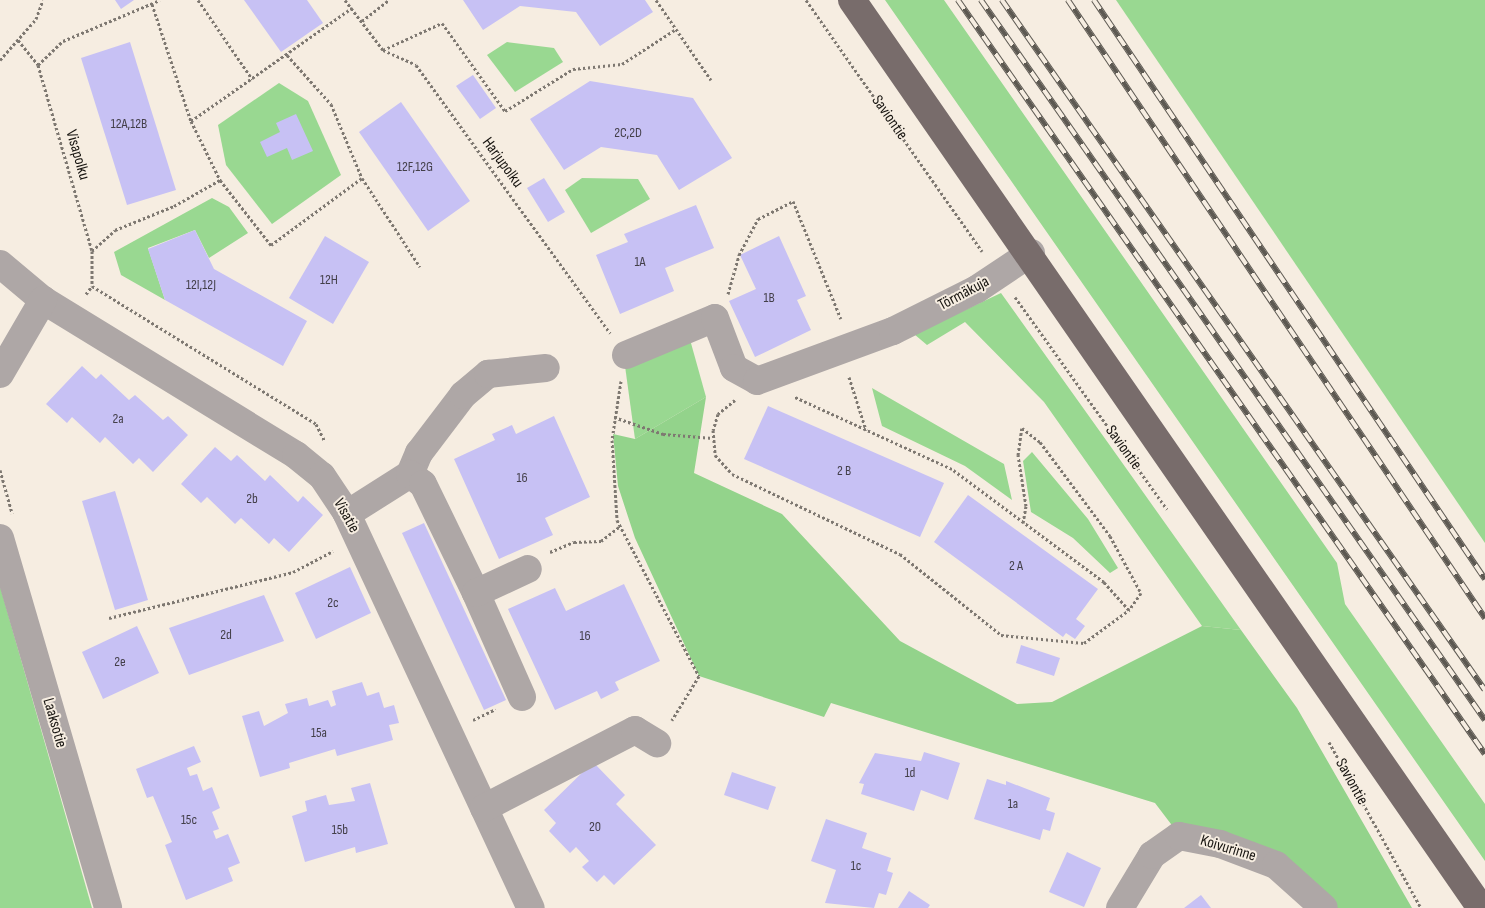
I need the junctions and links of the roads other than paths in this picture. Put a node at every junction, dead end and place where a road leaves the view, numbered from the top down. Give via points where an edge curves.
1 (852, 0) edge
2 (1031, 252) junction
3 (0, 264) edge
4 (43, 300) junction
5 (626, 354) road end
6 (546, 368) dead end
7 (0, 374) edge
8 (410, 474) junction
9 (347, 514) junction
10 (0, 538) edge
11 (528, 569) road end
12 (476, 593) junction
13 (522, 697) road end
14 (657, 743) road end
15 (484, 808) junction
16 (1428, 832) junction
17 (108, 908) edge
18 (531, 908) edge
19 (1120, 908) edge
20 (1324, 908) edge
21 (1465, 908) edge
22 (1480, 908) edge

1 - 2 main road, Saviontie
2 - 5 street, Törmäkuja via 999,276 893,331 851,343 804,366 757,381 734,368 716,318
2 - 16 main road, Saviontie
3 - 4 street, Visatie
4 - 7 street
4 - 9 street, Visatie via 296,455 322,476
6 - 8 street via 488,374 462,395 419,453
8 - 9 street
8 - 12 street via 423,484
9 - 15 street, Visatie
10 - 17 street, Laaksotie
11 - 12 street
12 - 13 street
14 - 15 street via 635,730
15 - 18 street, Visatie
16 - 21 main road, Saviontie
16 - 22 main road, Saviontie
19 - 20 street, Koivurinne via 1152,855 1179,836 1220,844 1276,865

